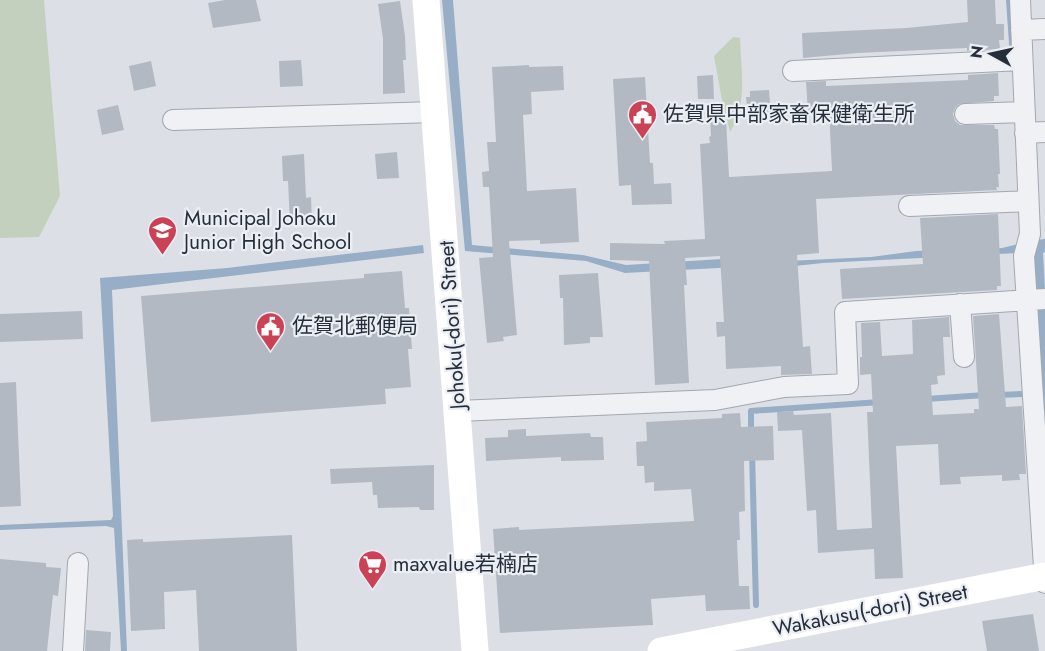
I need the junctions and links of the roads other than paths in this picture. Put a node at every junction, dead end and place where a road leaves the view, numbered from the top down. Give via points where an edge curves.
1 (426, 0) edge
2 (1020, 0) edge
3 (1045, 29) edge
4 (1021, 30) junction
5 (1014, 60) junction
6 (793, 71) dead end
7 (435, 112) junction
8 (1017, 112) junction
9 (965, 114) dead end
10 (173, 120) dead end
11 (1035, 132) edge
12 (1020, 201) junction
13 (909, 206) dead end
14 (1036, 299) edge
15 (960, 304) junction
16 (964, 357) dead end
17 (458, 411) junction
18 (1040, 419) edge
19 (78, 563) dead end
20 (1045, 576) edge
21 (1045, 583) edge
22 (73, 651) edge
23 (475, 651) edge
24 (661, 651) edge

1 - 7 street, Johoku(-dori) Street
2 - 4 street
3 - 4 street
4 - 5 street
5 - 6 street
5 - 8 street
7 - 10 street
7 - 17 street, Johoku(-dori) Street
8 - 9 street
8 - 11 street
11 - 12 street
12 - 13 street
12 - 14 street via 1030,234 1024,256
14 - 15 street
14 - 18 street
15 - 16 street
15 - 17 street via 844,312 848,384 784,387 716,400
17 - 23 street, Johoku(-dori) Street
18 - 20 street
19 - 22 street
20 - 21 street
20 - 24 street, Wakakusu(-dori) Street

